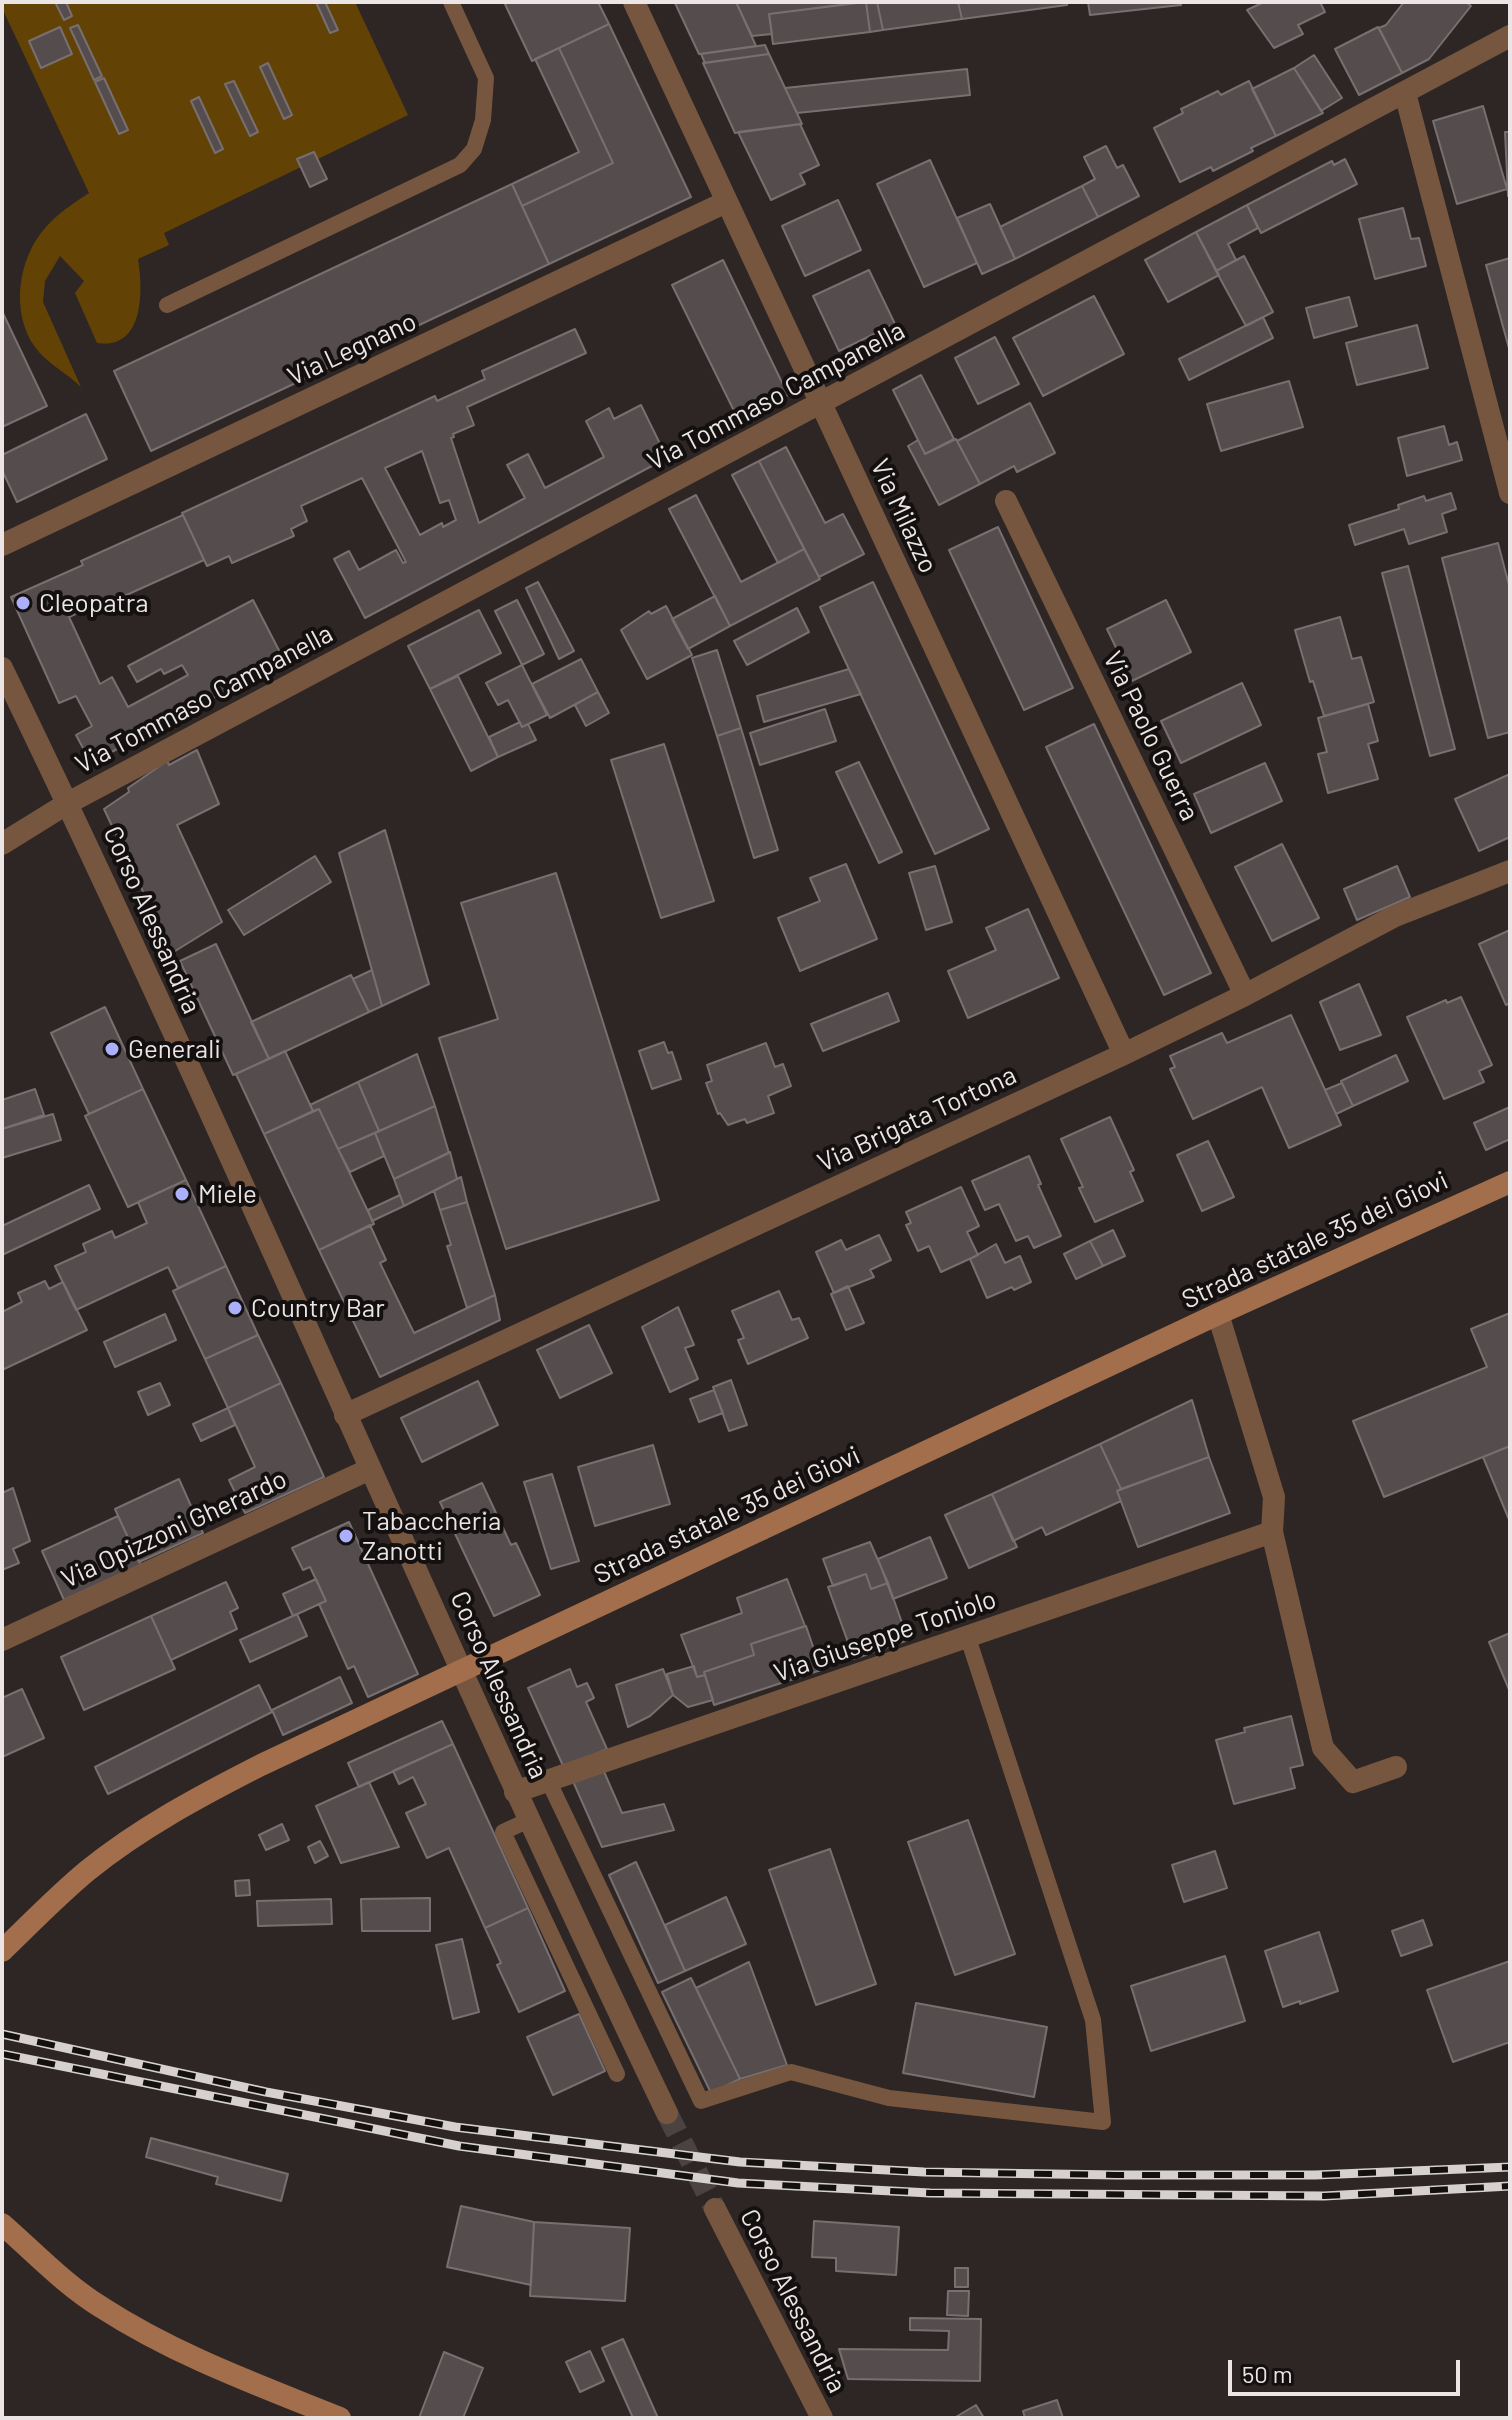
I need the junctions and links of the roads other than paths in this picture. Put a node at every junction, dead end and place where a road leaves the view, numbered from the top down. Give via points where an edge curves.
1 (451, 2) edge
2 (634, 2) edge
3 (1510, 36) edge
4 (1405, 93) junction
5 (726, 202) junction
6 (167, 305) dead end
7 (821, 404) junction
8 (1510, 493) edge
9 (1006, 501) dead end
10 (2, 545) edge
11 (2, 668) edge
12 (68, 803) junction
13 (2, 844) edge
14 (1510, 871) edge
15 (1245, 995) junction
16 (1124, 1054) junction
17 (1510, 1182) edge
18 (1218, 1314) junction
19 (345, 1415) junction
20 (370, 1469) junction
21 (1272, 1532) junction
22 (968, 1638) junction
23 (2, 1640) edge
24 (1396, 1767) dead end
25 (548, 1780) junction
26 (515, 1792) junction
27 (529, 1820) junction
28 (2, 1951) edge
29 (617, 2074) dead end
30 (667, 2113) tunnel mouth
31 (715, 2209) tunnel mouth
32 (2, 2224) edge
33 (340, 2418) edge
34 (822, 2418) edge

1 - 6 lane via 486,78 483,120 474,149 460,165
2 - 5 street, Via Milazzo
3 - 4 street, Via Tommaso Campanella
4 - 7 street, Via Tommaso Campanella
4 - 8 street
5 - 7 street, Via Milazzo
5 - 10 street, Via Legnano
7 - 12 street, Via Tommaso Campanella
7 - 16 street, Via Milazzo
9 - 15 street, Via Paolo Guerra
11 - 12 street, Corso Alessandria
12 - 13 street, Via Tommaso Campanella
12 - 19 street, Corso Alessandria
14 - 15 street, Via Brigata Tortona via 1395,916
15 - 16 street, Via Brigata Tortona
16 - 19 street, Via Brigata Tortona
17 - 18 main road, Strada statale 35 dei Giovi
18 - 21 street via 1274,1497
18 - 28 main road, Strada statale 35 dei Giovi, bridge via 189,1802 88,1870
19 - 20 street, Corso Alessandria
20 - 23 street, Via Opizzoni Gherardo
20 - 26 street, Corso Alessandria
21 - 22 street, Via Giuseppe Toniolo
21 - 24 street via 1323,1748 1353,1782
22 - 25 street, Via Giuseppe Toniolo
22 - 25 lane via 1093,2020 1103,2122 889,2098 791,2072 701,2101
25 - 26 street, Via Giuseppe Toniolo
26 - 27 street, Corso Alessandria
27 - 29 lane via 503,1832
27 - 30 street, Corso Alessandria
31 - 34 street, Corso Alessandria
32 - 33 main road via 111,2314 215,2368

